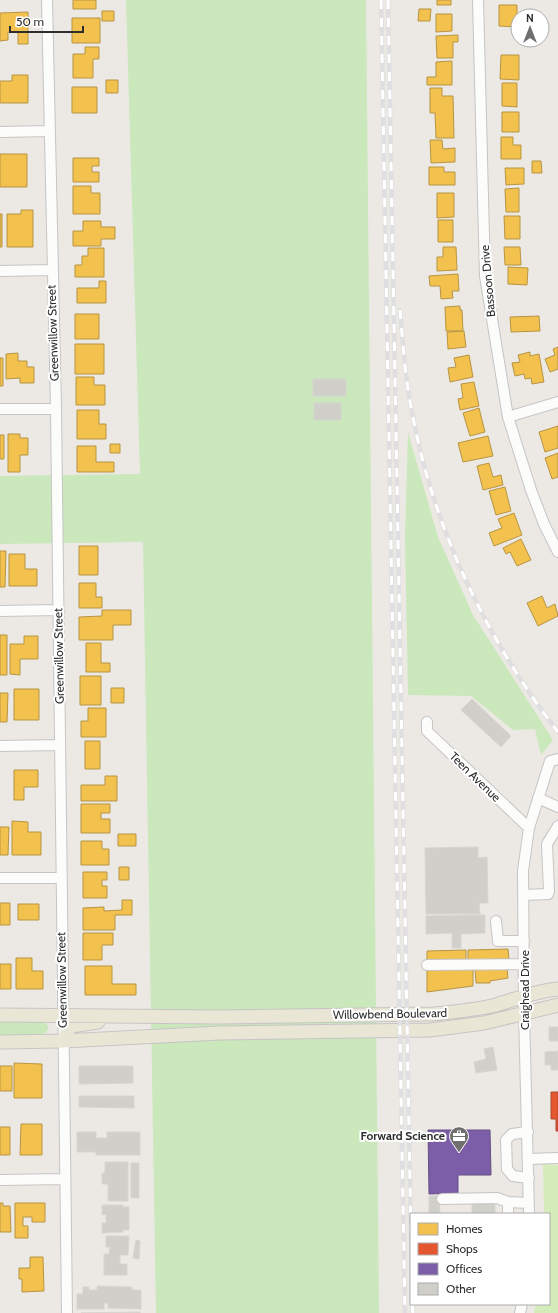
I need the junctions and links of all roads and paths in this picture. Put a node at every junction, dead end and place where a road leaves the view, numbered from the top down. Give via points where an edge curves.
1 (48, 0) edge
2 (478, 0) edge
3 (50, 131) junction
4 (0, 132) edge
5 (52, 270) junction
6 (0, 271) edge
7 (558, 402) edge
8 (56, 409) junction
9 (0, 410) edge
10 (508, 417) junction
11 (558, 552) edge
12 (59, 610) junction
13 (0, 611) edge
14 (426, 722) dead end
15 (0, 746) edge
16 (60, 746) junction
17 (558, 759) edge
18 (538, 798) junction
19 (558, 806) edge
20 (558, 826) edge
21 (529, 828) junction
22 (0, 878) edge
23 (61, 878) junction
24 (524, 895) junction
25 (496, 921) dead end
26 (524, 941) junction
27 (524, 964) junction
28 (427, 965) dead end
29 (558, 989) edge
30 (524, 996) junction
31 (558, 1005) edge
32 (524, 1012) junction
33 (0, 1015) edge
34 (63, 1015) junction
35 (136, 1016) junction
36 (219, 1017) junction
37 (220, 1033) junction
38 (63, 1041) junction
39 (0, 1042) edge
40 (528, 1132) junction
41 (558, 1158) edge
42 (529, 1159) junction
43 (529, 1178) junction
44 (64, 1179) junction
45 (0, 1180) edge
46 (442, 1199) dead end
47 (508, 1202) junction
48 (529, 1203) junction
49 (508, 1213) edge
50 (530, 1213) edge
51 (67, 1313) edge

1 - 3 street, Greenwillow Street
2 - 10 street, Bassoon Drive via 486,276
3 - 4 street
3 - 5 street, Greenwillow Street
5 - 6 street
5 - 8 street, Greenwillow Street
7 - 10 street
8 - 9 street
8 - 12 street, Greenwillow Street
10 - 11 street, Bassoon Drive via 531,490
12 - 13 street
12 - 16 street, Greenwillow Street
14 - 21 street, Teen Avenue via 427,731
15 - 16 street
16 - 23 street, Greenwillow Street
17 - 18 street, Craighead Drive via 550,761
18 - 19 street
18 - 21 street, Craighead Drive
20 - 24 street via 547,844 548,894
21 - 24 street, Craighead Drive via 523,871
22 - 23 street
23 - 34 street, Greenwillow Street
24 - 26 street, Craighead Drive
25 - 26 street via 498,941
26 - 27 street, Craighead Drive
27 - 28 street
27 - 30 street, Craighead Drive
29 - 30 main road, Willowbend Boulevard
30 - 32 street, Craighead Drive
30 - 36 main road, Willowbend Boulevard via 492,1006 434,1014
31 - 32 main road, Willowbend Boulevard
32 - 37 main road, Willowbend Boulevard via 484,1023 430,1030
32 - 40 street, Craighead Drive
33 - 34 main road, Willowbend Boulevard
34 - 35 main road, Willowbend Boulevard
34 - 38 street, Greenwillow Street
35 - 36 main road, Willowbend Boulevard
35 - 38 main road via 71,1026
36 - 37 main road
37 - 38 main road, Willowbend Boulevard
38 - 39 main road, Willowbend Boulevard
38 - 44 street, Greenwillow Street
40 - 42 street, Craighead Drive
40 - 43 street via 512,1134 506,1140 507,1169 514,1176
41 - 42 street
42 - 43 street, Craighead Drive
43 - 48 street, Craighead Drive
44 - 45 street
44 - 51 street, Greenwillow Street
46 - 47 street via 497,1198
47 - 48 street
47 - 49 street
48 - 50 street, Craighead Drive

